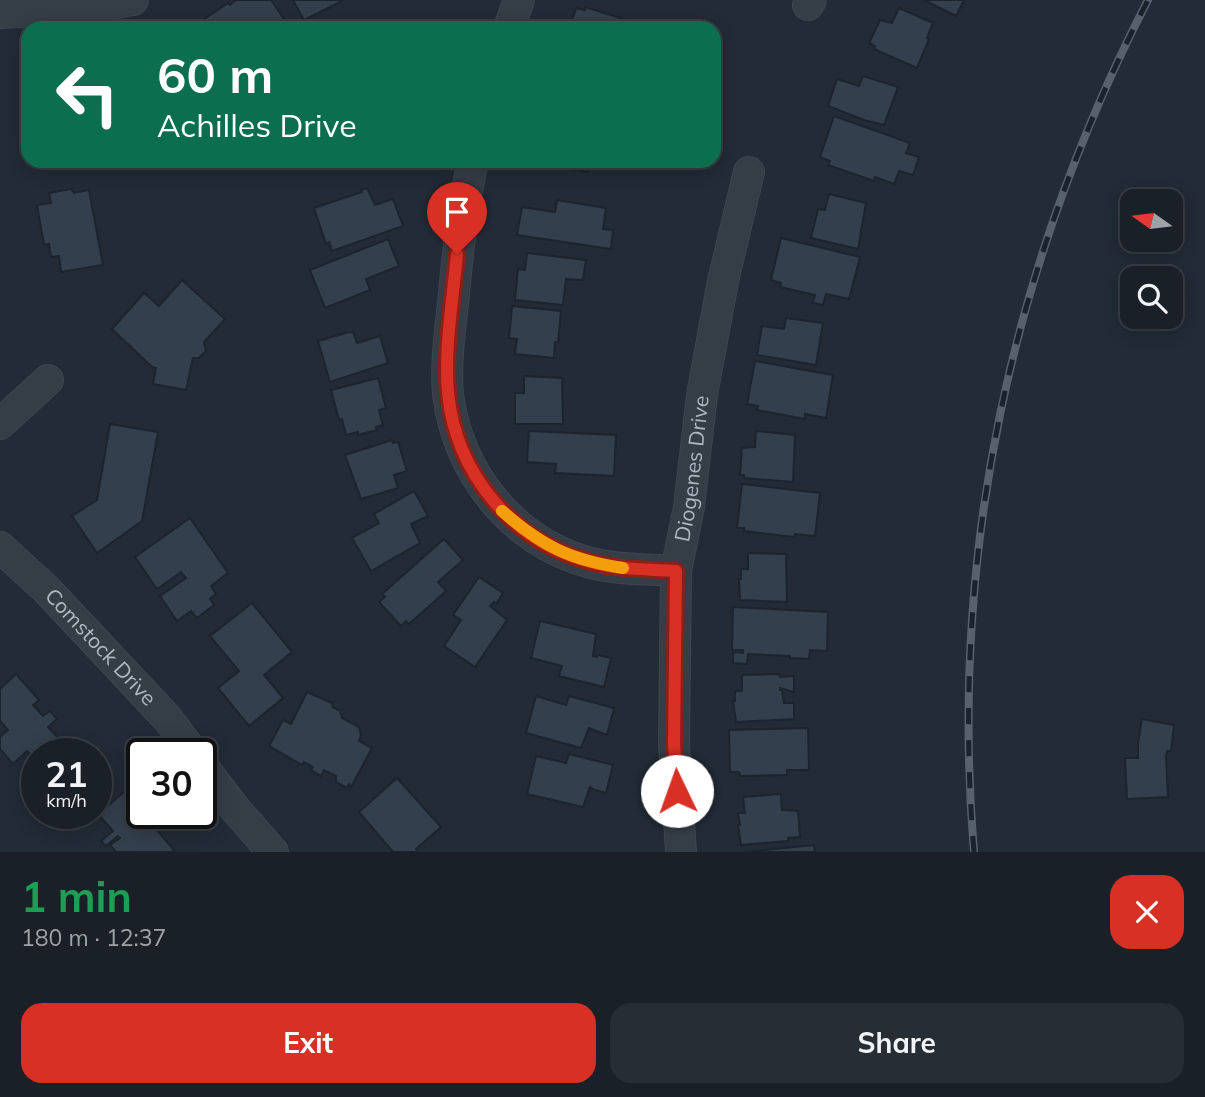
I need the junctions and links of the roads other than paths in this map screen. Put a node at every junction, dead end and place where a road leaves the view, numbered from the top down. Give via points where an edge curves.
1 (133, 0) edge
2 (519, 0) edge
3 (0, 13) edge
4 (512, 21) edge
5 (473, 168) edge
6 (749, 172) dead end
7 (48, 380) dead end
8 (0, 424) edge
9 (0, 547) edge
10 (676, 571) junction
11 (182, 738) edge
12 (217, 785) edge
13 (273, 852) edge
14 (681, 852) edge

1 - 3 street via 88,8
2 - 4 street
5 - 10 street via 457,254 449,350 448,391 464,456 501,511 529,535 591,562
6 - 10 street, Diogenes Drive via 702,395 689,507
7 - 8 street
9 - 11 street, Comstock Drive via 46,589
10 - 14 street, Diogenes Drive via 674,743
12 - 13 street

